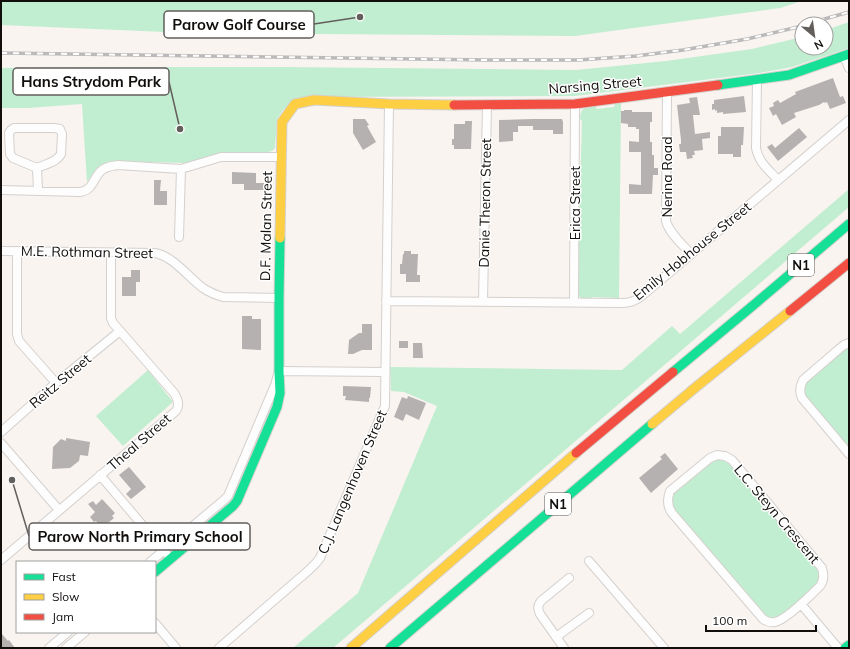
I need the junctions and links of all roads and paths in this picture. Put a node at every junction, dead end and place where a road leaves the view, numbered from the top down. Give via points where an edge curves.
1 (847, 55) edge
2 (849, 68) edge
3 (757, 79) junction
4 (667, 92) junction
5 (314, 100) joint
6 (389, 104) junction
7 (576, 104) junction
8 (487, 105) junction
9 (849, 120) edge
10 (281, 157) junction
11 (37, 168) junction
12 (181, 169) junction
13 (778, 180) junction
14 (1, 190) edge
15 (38, 190) junction
16 (848, 224) edge
17 (180, 237) dead end
18 (1, 251) edge
19 (17, 251) junction
20 (111, 253) junction
21 (691, 254) junction
22 (849, 257) edge
23 (849, 263) edge
24 (279, 298) junction
25 (386, 301) junction
26 (483, 301) junction
27 (574, 302) junction
28 (120, 331) junction
29 (849, 343) edge
30 (727, 361) junction
31 (279, 371) junction
32 (385, 372) junction
33 (56, 384) junction
34 (1, 432) edge
35 (1, 443) edge
36 (849, 454) edge
37 (100, 475) junction
38 (228, 496) junction
39 (237, 500) junction
40 (58, 510) junction
41 (164, 550) junction
42 (171, 558) junction
43 (1, 560) edge
44 (151, 561) edge
45 (589, 561) dead end
46 (156, 571) edge
47 (569, 578) dead end
48 (801, 604) junction
49 (589, 613) dead end
50 (156, 624) edge
51 (67, 633) edge
52 (84, 633) edge
53 (556, 637) junction
54 (849, 645) edge
55 (49, 648) edge
56 (66, 648) edge
57 (176, 648) edge
58 (219, 648) edge
59 (351, 648) edge
60 (390, 648) edge
61 (564, 648) edge
62 (664, 648) edge
63 (838, 648) edge
64 (845, 648) edge

1 - 2 street
1 - 3 main road, Narsing Street via 789,75
3 - 4 main road, Narsing Street
3 - 13 street via 756,148 760,161
4 - 7 main road, Narsing Street
4 - 21 street, Nerina Road via 666,221 667,226
5 - 6 main road, Narsing Street
5 - 10 main road, D.F. Malan Street via 295,104 282,122
6 - 8 main road, Narsing Street
6 - 25 street, C.J. Langenhoven Street
7 - 8 main road, Narsing Street
7 - 27 street, Erica Street
8 - 26 street, Danie Theron Street
9 - 13 street, Emily Hobhouse Street
10 - 12 street via 222,157
10 - 24 main road, D.F. Malan Street
11 - 11 street via 11,156 9,133 12,129 58,128 61,131 62,154 57,160
11 - 15 street
12 - 15 street via 110,166 101,170 86,191
12 - 17 street
13 - 21 street, Emily Hobhouse Street
14 - 15 street
16 - 59 main road, N1 via 611,423
18 - 19 street, M.E. Rothman Street
19 - 20 street, M.E. Rothman Street
19 - 33 street via 16,334 19,341
20 - 24 street, M.E. Rothman Street via 161,254 203,288 223,297
20 - 28 street, Theal Street via 111,318
21 - 27 street, Emily Hobhouse Street via 637,300 629,303
22 - 30 main road, N1
23 - 30 main road
24 - 31 main road, D.F. Malan Street
25 - 26 street, Emily Hobhouse Street
25 - 32 street, C.J. Langenhoven Street
26 - 27 street, Emily Hobhouse Street
28 - 33 street, Reitz Street
28 - 37 street, Theal Street via 174,393 178,407
29 - 36 street via 838,349 803,380 800,394
30 - 60 main road, N1
31 - 32 street
31 - 38 street, D.F. Malan Street
31 - 39 main road, D.F. Malan Street via 280,393 277,407
32 - 58 street, C.J. Langenhoven Street via 385,406 320,558
33 - 34 street, Reitz Street
35 - 40 street
37 - 40 street, Theal Street
37 - 41 street
38 - 39 street
38 - 41 street, D.F. Malan Street
39 - 42 main road, D.F. Malan Street
40 - 43 street, Theal Street
41 - 42 street
41 - 44 street, D.F. Malan Street
42 - 46 main road, D.F. Malan Street
45 - 62 street
47 - 53 street via 538,604 540,614
48 - 48 street, L.C. Steyn Crescent via 776,622 767,622 763,619 672,513 668,504 670,491 710,458 717,455 732,460 822,568 822,583
48 - 63 street
49 - 53 street
50 - 57 street
51 - 55 street
52 - 56 street
53 - 61 street
54 - 64 main road

